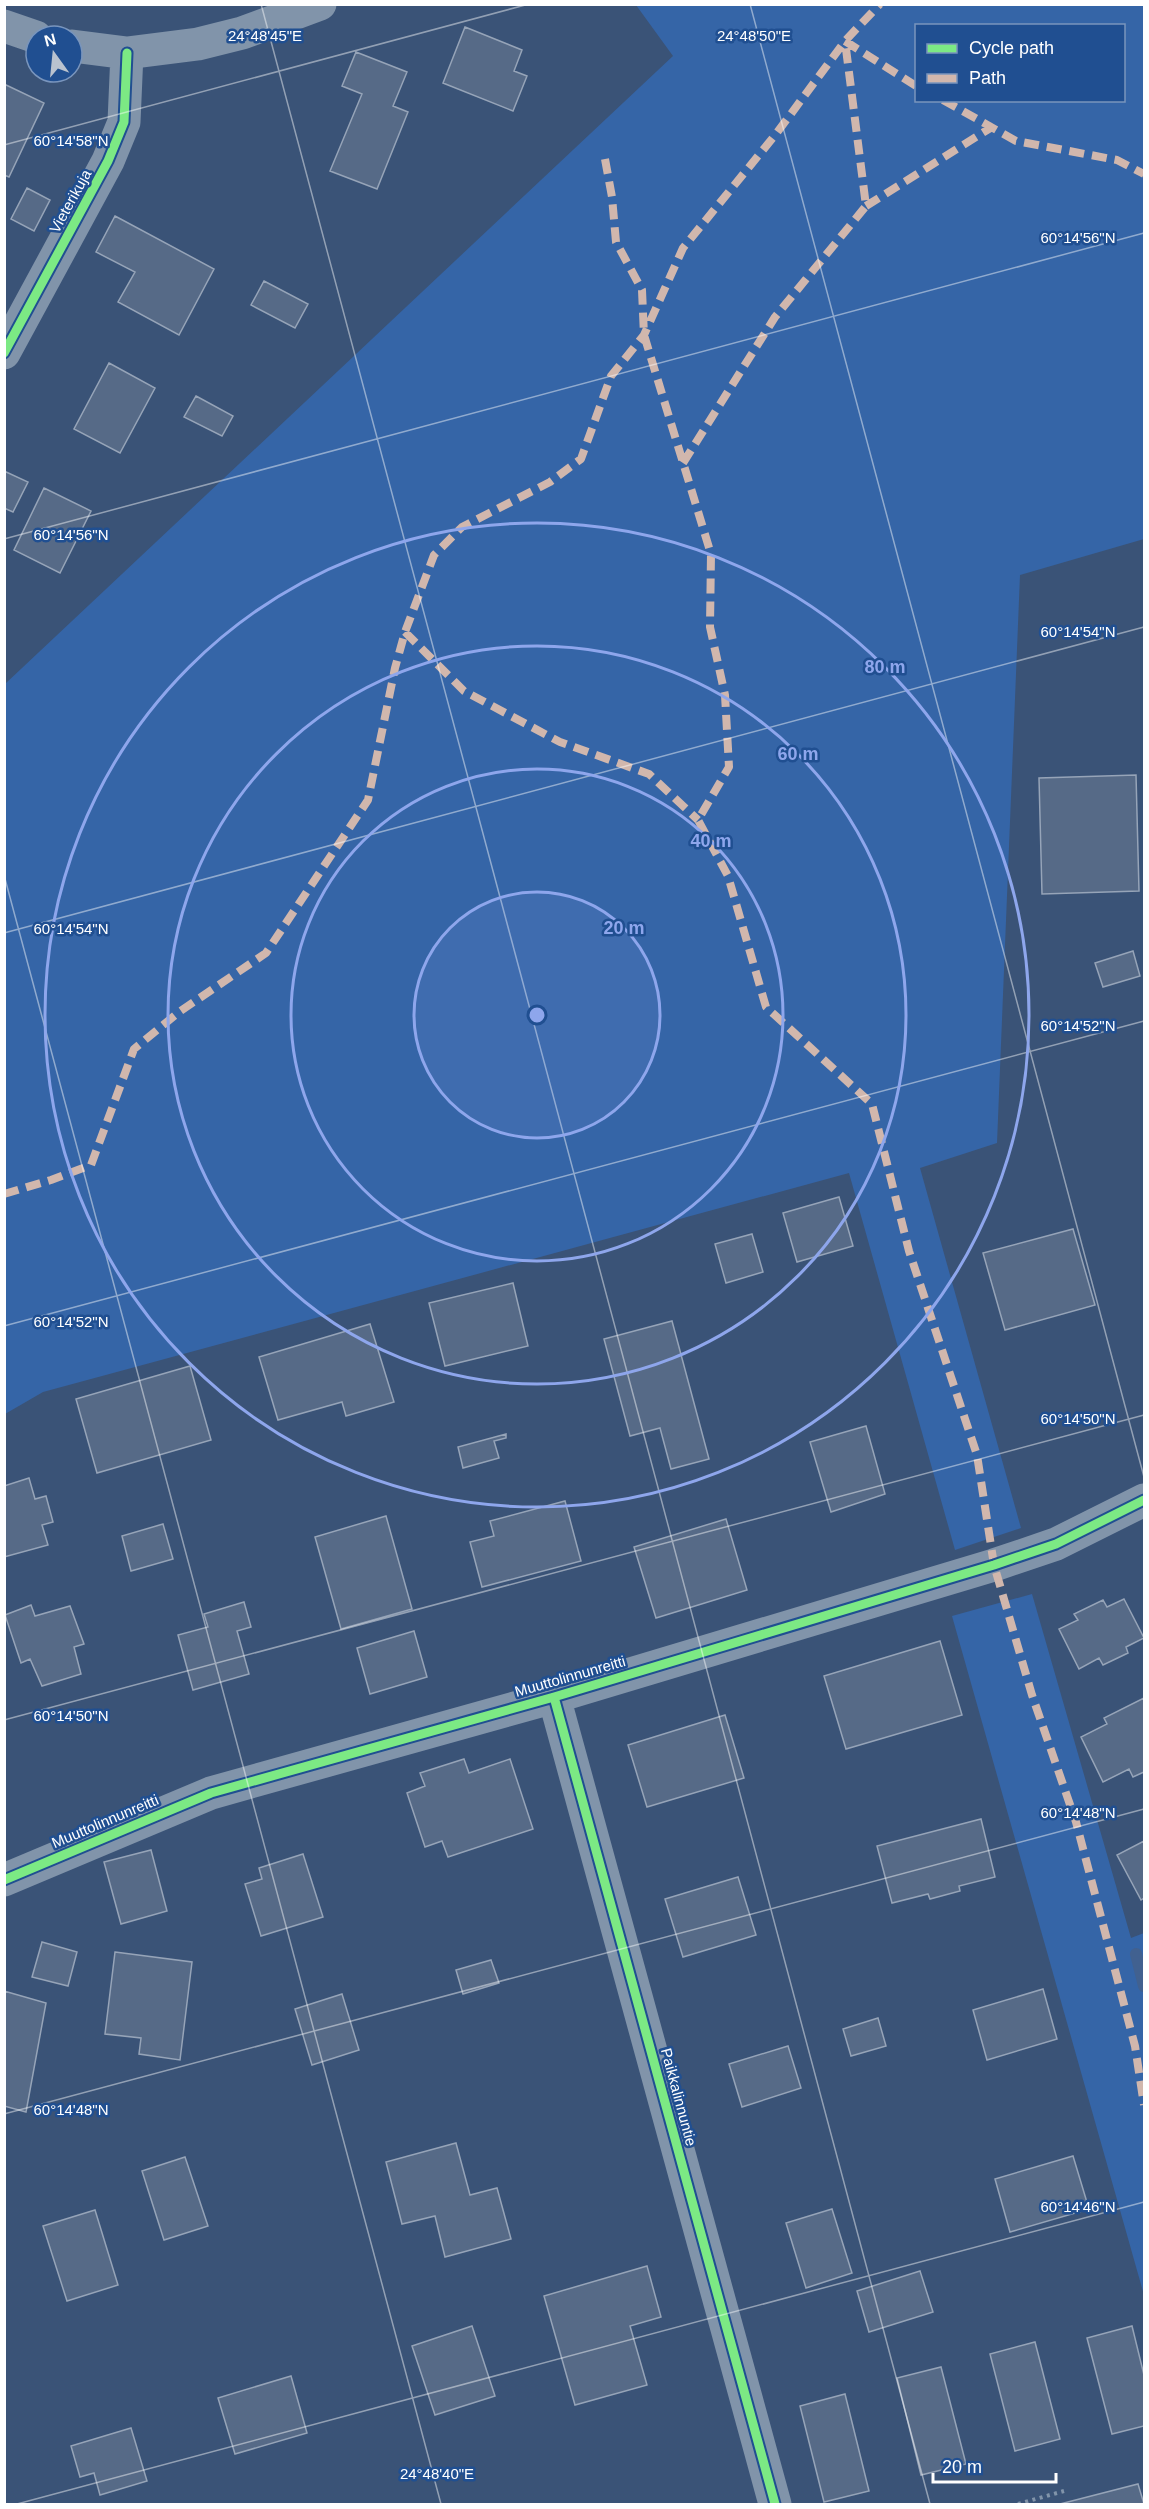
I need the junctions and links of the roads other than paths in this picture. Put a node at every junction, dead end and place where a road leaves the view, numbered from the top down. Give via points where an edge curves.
1 (320, 4) edge
2 (4, 26) edge
3 (24, 33) edge
4 (84, 48) edge
5 (127, 53) junction
6 (4, 353) edge
7 (1144, 1500) edge
8 (554, 1696) junction
9 (4, 1880) edge
10 (775, 2505) edge

1 - 5 street via 242,33 198,44
2 - 3 street
4 - 5 street
5 - 6 street, Vieterikuja via 124,122 108,161
7 - 8 street, Muuttolinnunreitti via 1056,1544
8 - 9 street, Muuttolinnunreitti via 211,1793
8 - 10 street, Paikkalinnuntie

